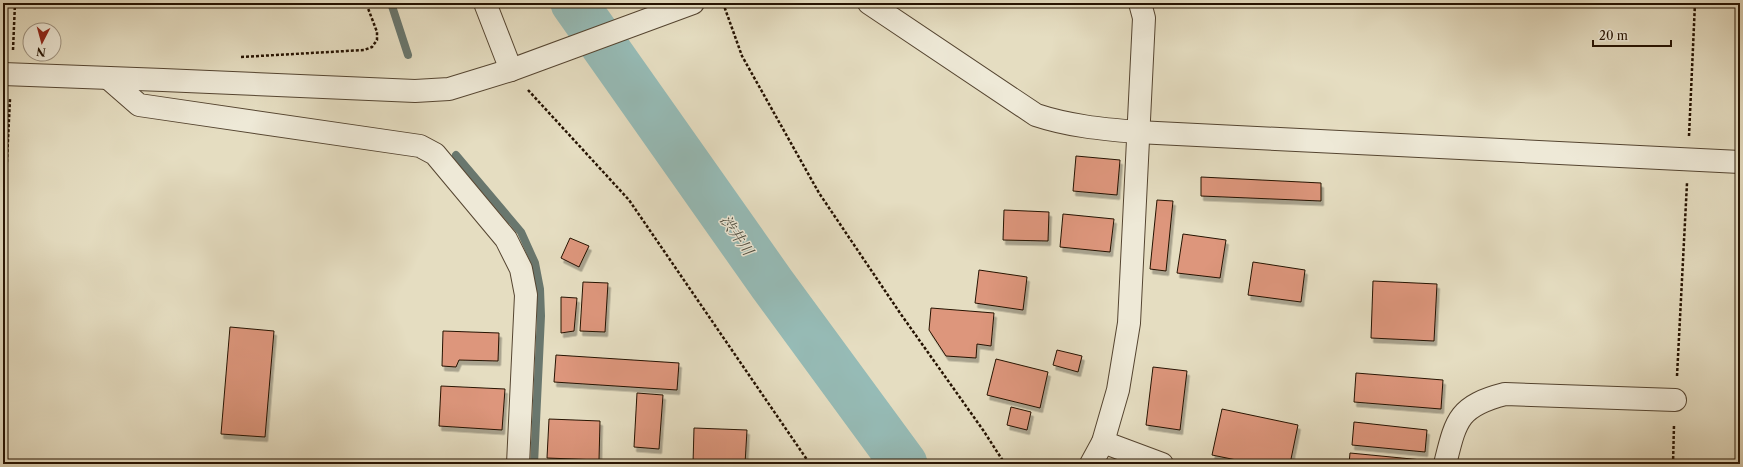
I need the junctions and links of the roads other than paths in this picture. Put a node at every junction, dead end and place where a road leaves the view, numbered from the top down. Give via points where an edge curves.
1 (485, 3) edge
2 (692, 3) edge
3 (869, 3) edge
4 (1140, 3) edge
5 (511, 70) junction
6 (7, 74) edge
7 (108, 78) junction
8 (1137, 132) junction
9 (1740, 162) edge
10 (1675, 400) road end
11 (1103, 442) junction
12 (518, 464) edge
13 (1091, 464) edge
14 (1162, 464) edge
15 (1445, 464) edge

1 - 5 street
2 - 5 street
3 - 8 street via 1036,115 1082,127
4 - 8 street via 1144,18
5 - 7 street via 449,89 415,91
6 - 7 street
7 - 12 street via 139,105 420,146 435,154 506,239 521,269 526,295
8 - 9 street
8 - 11 street via 1128,323 1118,390
10 - 15 street via 1505,394 1485,399 1464,413 1454,429
11 - 13 street
11 - 14 street

